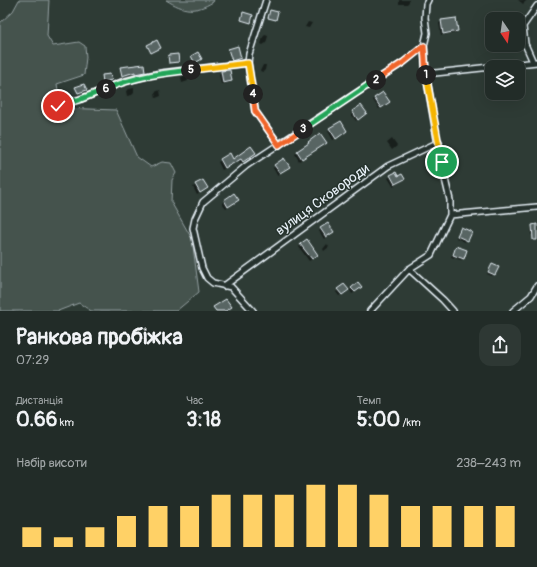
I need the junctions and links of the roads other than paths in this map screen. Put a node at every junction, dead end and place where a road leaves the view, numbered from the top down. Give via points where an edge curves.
1 (266, 0) edge
2 (428, 0) edge
3 (537, 6) edge
4 (424, 46) junction
5 (535, 62) edge
6 (248, 63) junction
7 (426, 74) junction
8 (58, 106) dead end
9 (439, 142) junction
10 (279, 145) junction
11 (537, 207) edge
12 (450, 215) junction
13 (409, 269) junction
14 (224, 286) junction
15 (537, 286) edge
16 (253, 311) edge
17 (370, 311) edge
18 (453, 311) edge
19 (513, 311) edge

1 - 6 street
2 - 4 street
3 - 5 street via 523,26 525,44
4 - 7 street
4 - 10 street via 392,71
5 - 7 street
6 - 8 street via 142,77
6 - 10 street via 255,111
7 - 9 street
9 - 12 street via 450,200
9 - 14 street, вулиця Сковороди via 388,166
10 - 14 street via 246,166 203,202 194,219 193,228 202,268 213,283
11 - 12 street
12 - 13 street via 431,255
13 - 17 street
13 - 18 street
14 - 16 street via 231,287
15 - 19 street via 531,296

